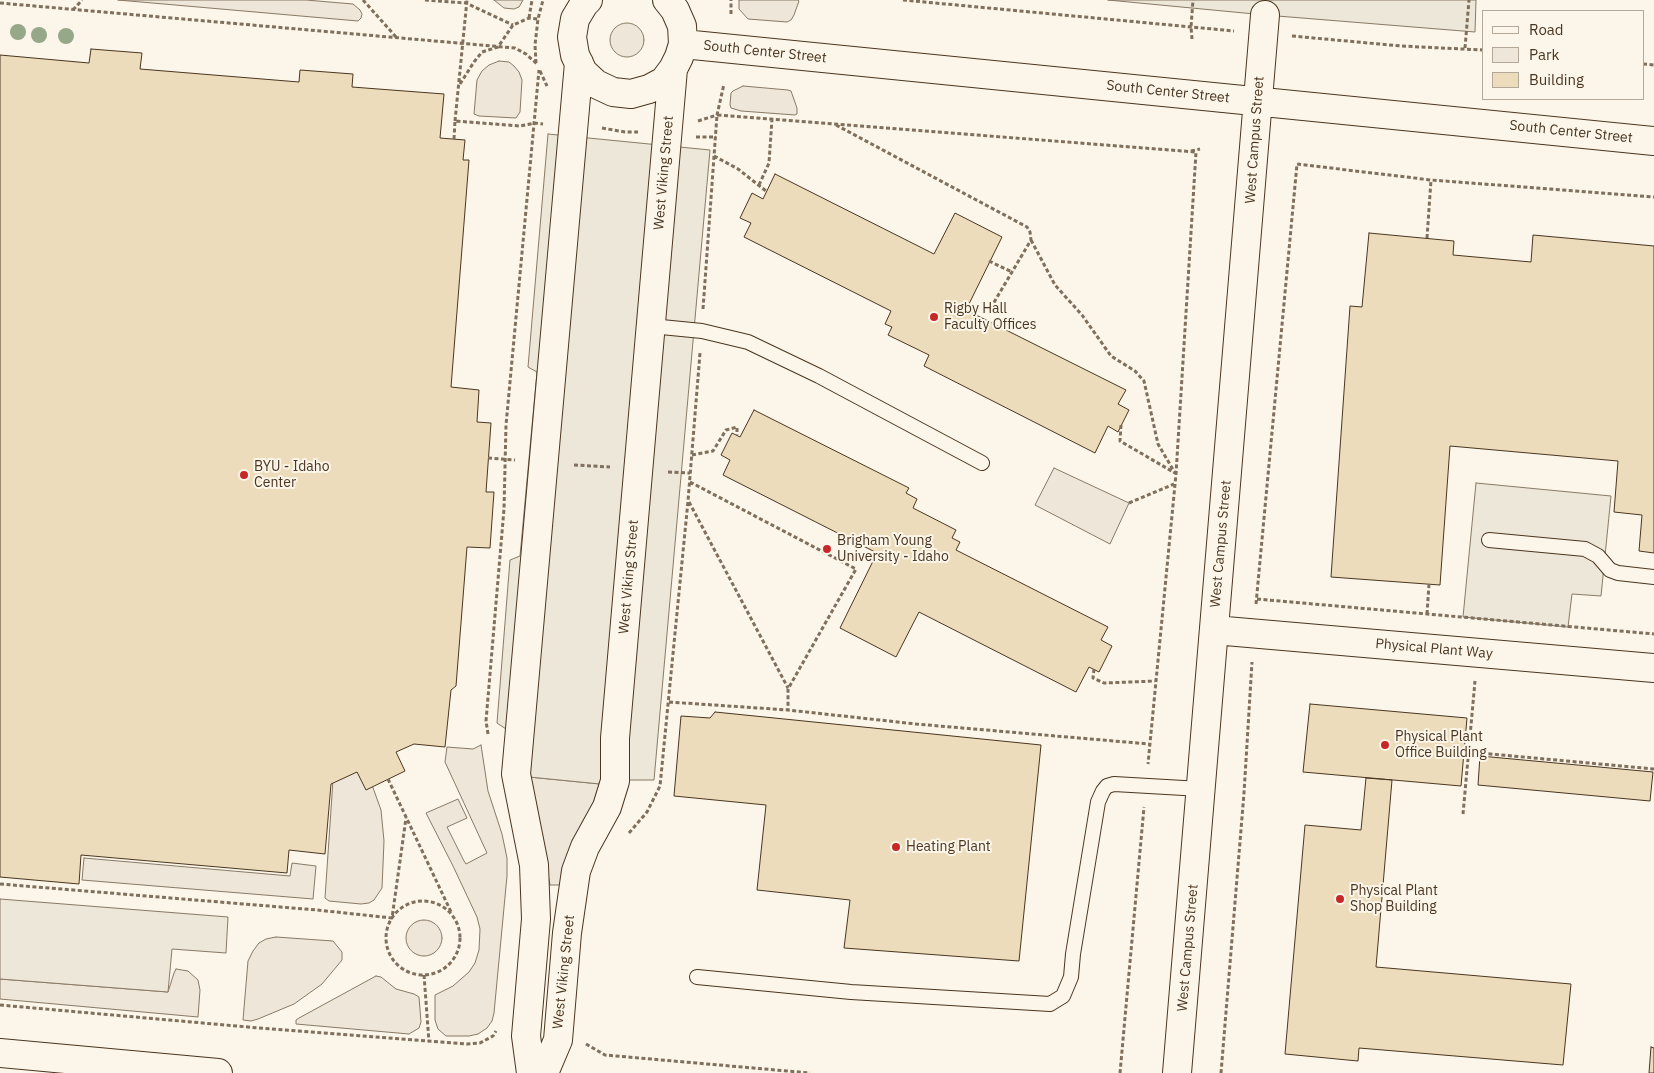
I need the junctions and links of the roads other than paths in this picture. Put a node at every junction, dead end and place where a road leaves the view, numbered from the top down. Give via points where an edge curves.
1 (588, 0) edge
2 (667, 0) edge
3 (1264, 16) edge
4 (683, 44) junction
5 (579, 63) junction
6 (673, 69) junction
7 (1258, 101) junction
8 (1654, 141) edge
9 (651, 326) junction
10 (982, 463) dead end
11 (1489, 540) dead end
12 (1654, 577) edge
13 (1214, 630) junction
14 (1654, 668) edge
15 (1201, 789) junction
16 (697, 977) dead end
17 (0, 1053) edge
18 (218, 1073) edge
19 (531, 1073) edge
20 (544, 1073) edge
21 (1178, 1073) edge

1 - 5 street via 576,19 572,37
2 - 4 street via 682,26
3 - 7 street, West Campus Street
4 - 6 street
4 - 7 street, South Center Street
5 - 6 street via 583,72 596,84 613,92 631,94 664,81
5 - 19 street via 516,774 534,865 536,919 526,1036
6 - 9 street, West Viking Street
7 - 8 street, South Center Street
7 - 13 street, West Campus Street
9 - 10 lane via 702,331 748,342
9 - 20 street, West Viking Street via 615,738 615,780 607,807 576,871 558,1040
11 - 12 lane via 1586,549 1598,556 1610,570
13 - 14 street, Physical Plant Way
13 - 15 street, West Campus Street
15 - 16 lane via 1114,784 1103,791 1098,802 1072,977 1063,996 1050,1004 851,992
15 - 21 street, West Campus Street
17 - 18 street

